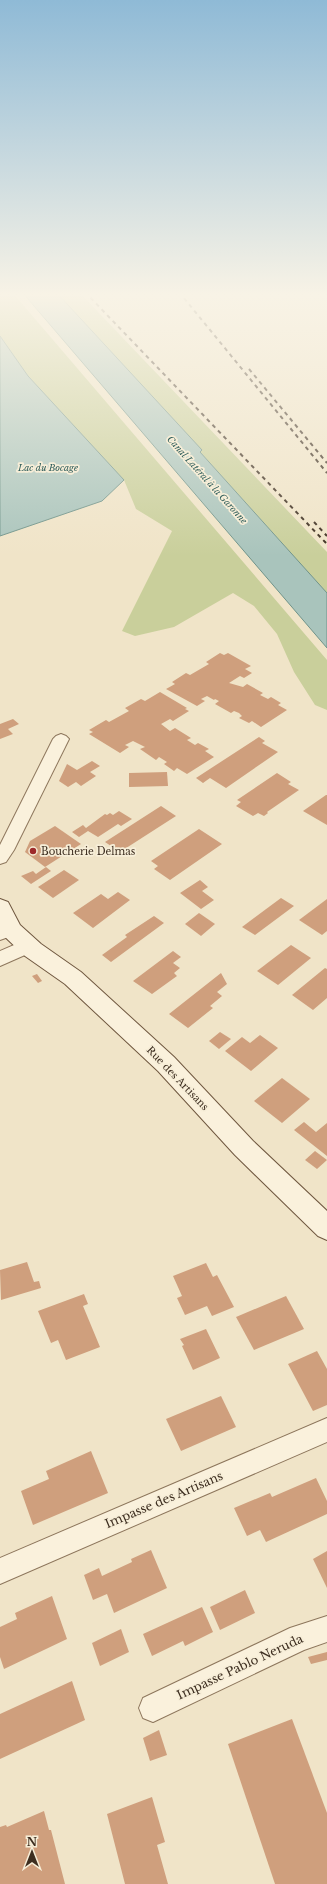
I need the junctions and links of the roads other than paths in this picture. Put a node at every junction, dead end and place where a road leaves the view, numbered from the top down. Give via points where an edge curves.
1 (62, 739) dead end
2 (0, 858) edge
3 (0, 907) edge
4 (15, 937) edge
5 (0, 959) edge
6 (327, 1228) edge
7 (327, 1430) edge
8 (0, 1571) edge
9 (327, 1629) edge
10 (153, 1708) dead end

1 - 2 street
3 - 4 street
4 - 5 street
4 - 6 street, Rue des Artisans via 73,978 166,1064 244,1148
7 - 8 street, Impasse des Artisans
9 - 10 street, Impasse Pablo Neruda via 300,1638

